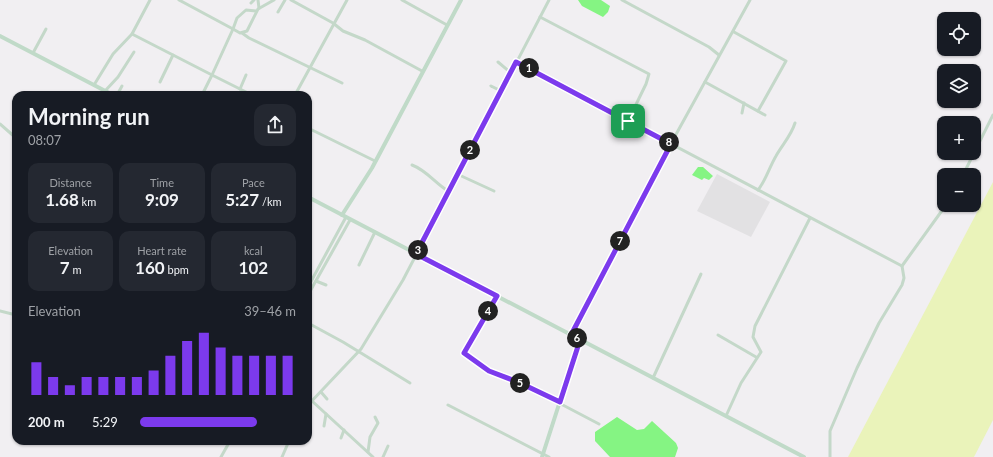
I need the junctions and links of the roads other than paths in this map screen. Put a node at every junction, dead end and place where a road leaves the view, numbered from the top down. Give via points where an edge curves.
1 (150, 0) edge
2 (179, 0) edge
3 (254, 0) edge
4 (258, 0) edge
5 (274, 0) edge
6 (285, 0) edge
7 (291, 0) edge
8 (347, 0) edge
9 (402, 0) edge
10 (461, 0) edge
11 (549, 0) edge
12 (622, 0) edge
13 (750, 0) edge
14 (251, 3) dead end
15 (259, 8) junction
16 (256, 11) junction
17 (278, 12) dead end
18 (540, 17) junction
19 (333, 23) junction
20 (447, 25) junction
21 (46, 29) dead end
22 (233, 29) junction
23 (734, 32) junction
24 (242, 33) junction
25 (132, 34) junction
26 (0, 36) edge
27 (134, 52) dead end
28 (33, 53) junction
29 (173, 55) junction
30 (719, 55) junction
31 (498, 62) dead end
32 (516, 62) junction
33 (310, 68) junction
34 (422, 71) junction
35 (511, 73) junction
36 (212, 75) junction
37 (246, 75) dead end
38 (160, 82) dead end
39 (705, 82) junction
40 (342, 83) dead end
41 (94, 85) junction
42 (122, 86) dead end
43 (491, 86) dead end
44 (240, 89) junction
45 (105, 91) joint
46 (119, 91) edge
47 (204, 91) edge
48 (244, 91) edge
49 (297, 91) edge
50 (501, 91) junction
51 (744, 103) junction
52 (758, 111) junction
53 (742, 113) dead end
54 (765, 115) dead end
55 (993, 116) edge
56 (628, 121) junction
57 (795, 123) dead end
58 (0, 124) edge
59 (312, 130) edge
60 (12, 134) edge
61 (671, 144) junction
62 (376, 161) junction
63 (412, 165) dead end
64 (967, 168) edge
65 (457, 174) junction
66 (758, 190) junction
67 (448, 191) junction
68 (494, 191) dead end
69 (312, 199) edge
70 (941, 212) edge
71 (344, 216) junction
72 (810, 218) junction
73 (350, 220) junction
74 (375, 232) junction
75 (416, 254) junction
76 (359, 266) dead end
77 (902, 266) junction
78 (701, 274) dead end
79 (312, 278) edge
80 (316, 281) junction
81 (326, 285) dead end
82 (312, 288) edge
83 (497, 296) junction
84 (0, 311) edge
85 (12, 314) edge
86 (312, 326) edge
87 (571, 335) junction
88 (718, 335) dead end
89 (580, 340) junction
90 (358, 352) junction
91 (756, 357) junction
92 (653, 378) junction
93 (410, 384) dead end
94 (321, 392) junction
95 (327, 399) dead end
96 (312, 401) joint
97 (560, 402) junction
98 (448, 405) dead end
99 (326, 414) junction
100 (726, 416) junction
101 (375, 417) dead end
102 (599, 424) dead end
103 (324, 426) dead end
104 (344, 430) junction
105 (341, 438) dead end
106 (228, 445) edge
107 (287, 445) edge
108 (388, 446) dead end
109 (368, 452) junction
110 (543, 455) edge
111 (221, 457) edge
112 (282, 457) edge
113 (374, 457) edge
114 (383, 457) edge
115 (549, 457) edge
116 (804, 457) edge
117 (830, 457) edge

1 - 25 street
2 - 22 street
3 - 14 street
4 - 15 street
5 - 15 street
6 - 17 street
7 - 19 street
8 - 19 street
9 - 20 street
10 - 20 main road
11 - 18 street
12 - 30 street via 709,47
13 - 23 street
15 - 16 street
16 - 22 street via 246,10 237,18
16 - 24 street via 248,31
18 - 32 street
18 - 56 street via 649,74
19 - 33 street
19 - 34 street via 348,34 366,40
20 - 34 main road
21 - 28 street
22 - 24 street
22 - 36 street
23 - 30 street
23 - 52 street via 786,61
24 - 33 street
25 - 29 street
25 - 41 street via 113,54
26 - 28 main road
27 - 45 street via 118,77
28 - 41 main road
29 - 36 street
29 - 38 street
30 - 39 street
31 - 35 street
32 - 35 street
32 - 56 street
33 - 40 street
33 - 49 street
34 - 62 main road
35 - 50 street
36 - 44 street
36 - 47 street
37 - 44 street
39 - 51 street
39 - 61 street
41 - 45 main road
42 - 46 street
43 - 50 street
44 - 48 street
50 - 65 street
51 - 52 street
51 - 53 street
52 - 54 street
55 - 64 street
56 - 61 street
57 - 66 street via 792,133
58 - 60 street
59 - 62 street
61 - 66 street
61 - 87 street
62 - 71 main road
63 - 67 street
65 - 67 street
65 - 68 street
66 - 72 street
67 - 75 street
69 - 71 main road
70 - 77 street
71 - 73 main road
71 - 79 street
72 - 77 street
72 - 91 street via 755,326 754,337 761,350
73 - 74 main road
73 - 80 street
74 - 75 main road
74 - 76 street
75 - 83 main road
75 - 90 street via 403,280
77 - 117 street via 902,285 879,323 830,431
78 - 92 street
80 - 81 street
80 - 82 street
83 - 87 main road
83 - 97 street via 464,353 489,371
84 - 85 street
86 - 90 street
87 - 89 main road
88 - 91 street
89 - 92 main road
89 - 97 main road
90 - 93 street
90 - 94 street
91 - 100 street via 740,383
92 - 100 main road
94 - 95 street
94 - 96 street
96 - 99 street
97 - 102 street
97 - 110 main road
98 - 110 street
99 - 103 street
99 - 104 street
100 - 116 main road
101 - 109 street via 378,423 370,437
104 - 105 street
104 - 109 street
106 - 111 street
107 - 112 street
108 - 114 street
109 - 113 street
110 - 115 street

